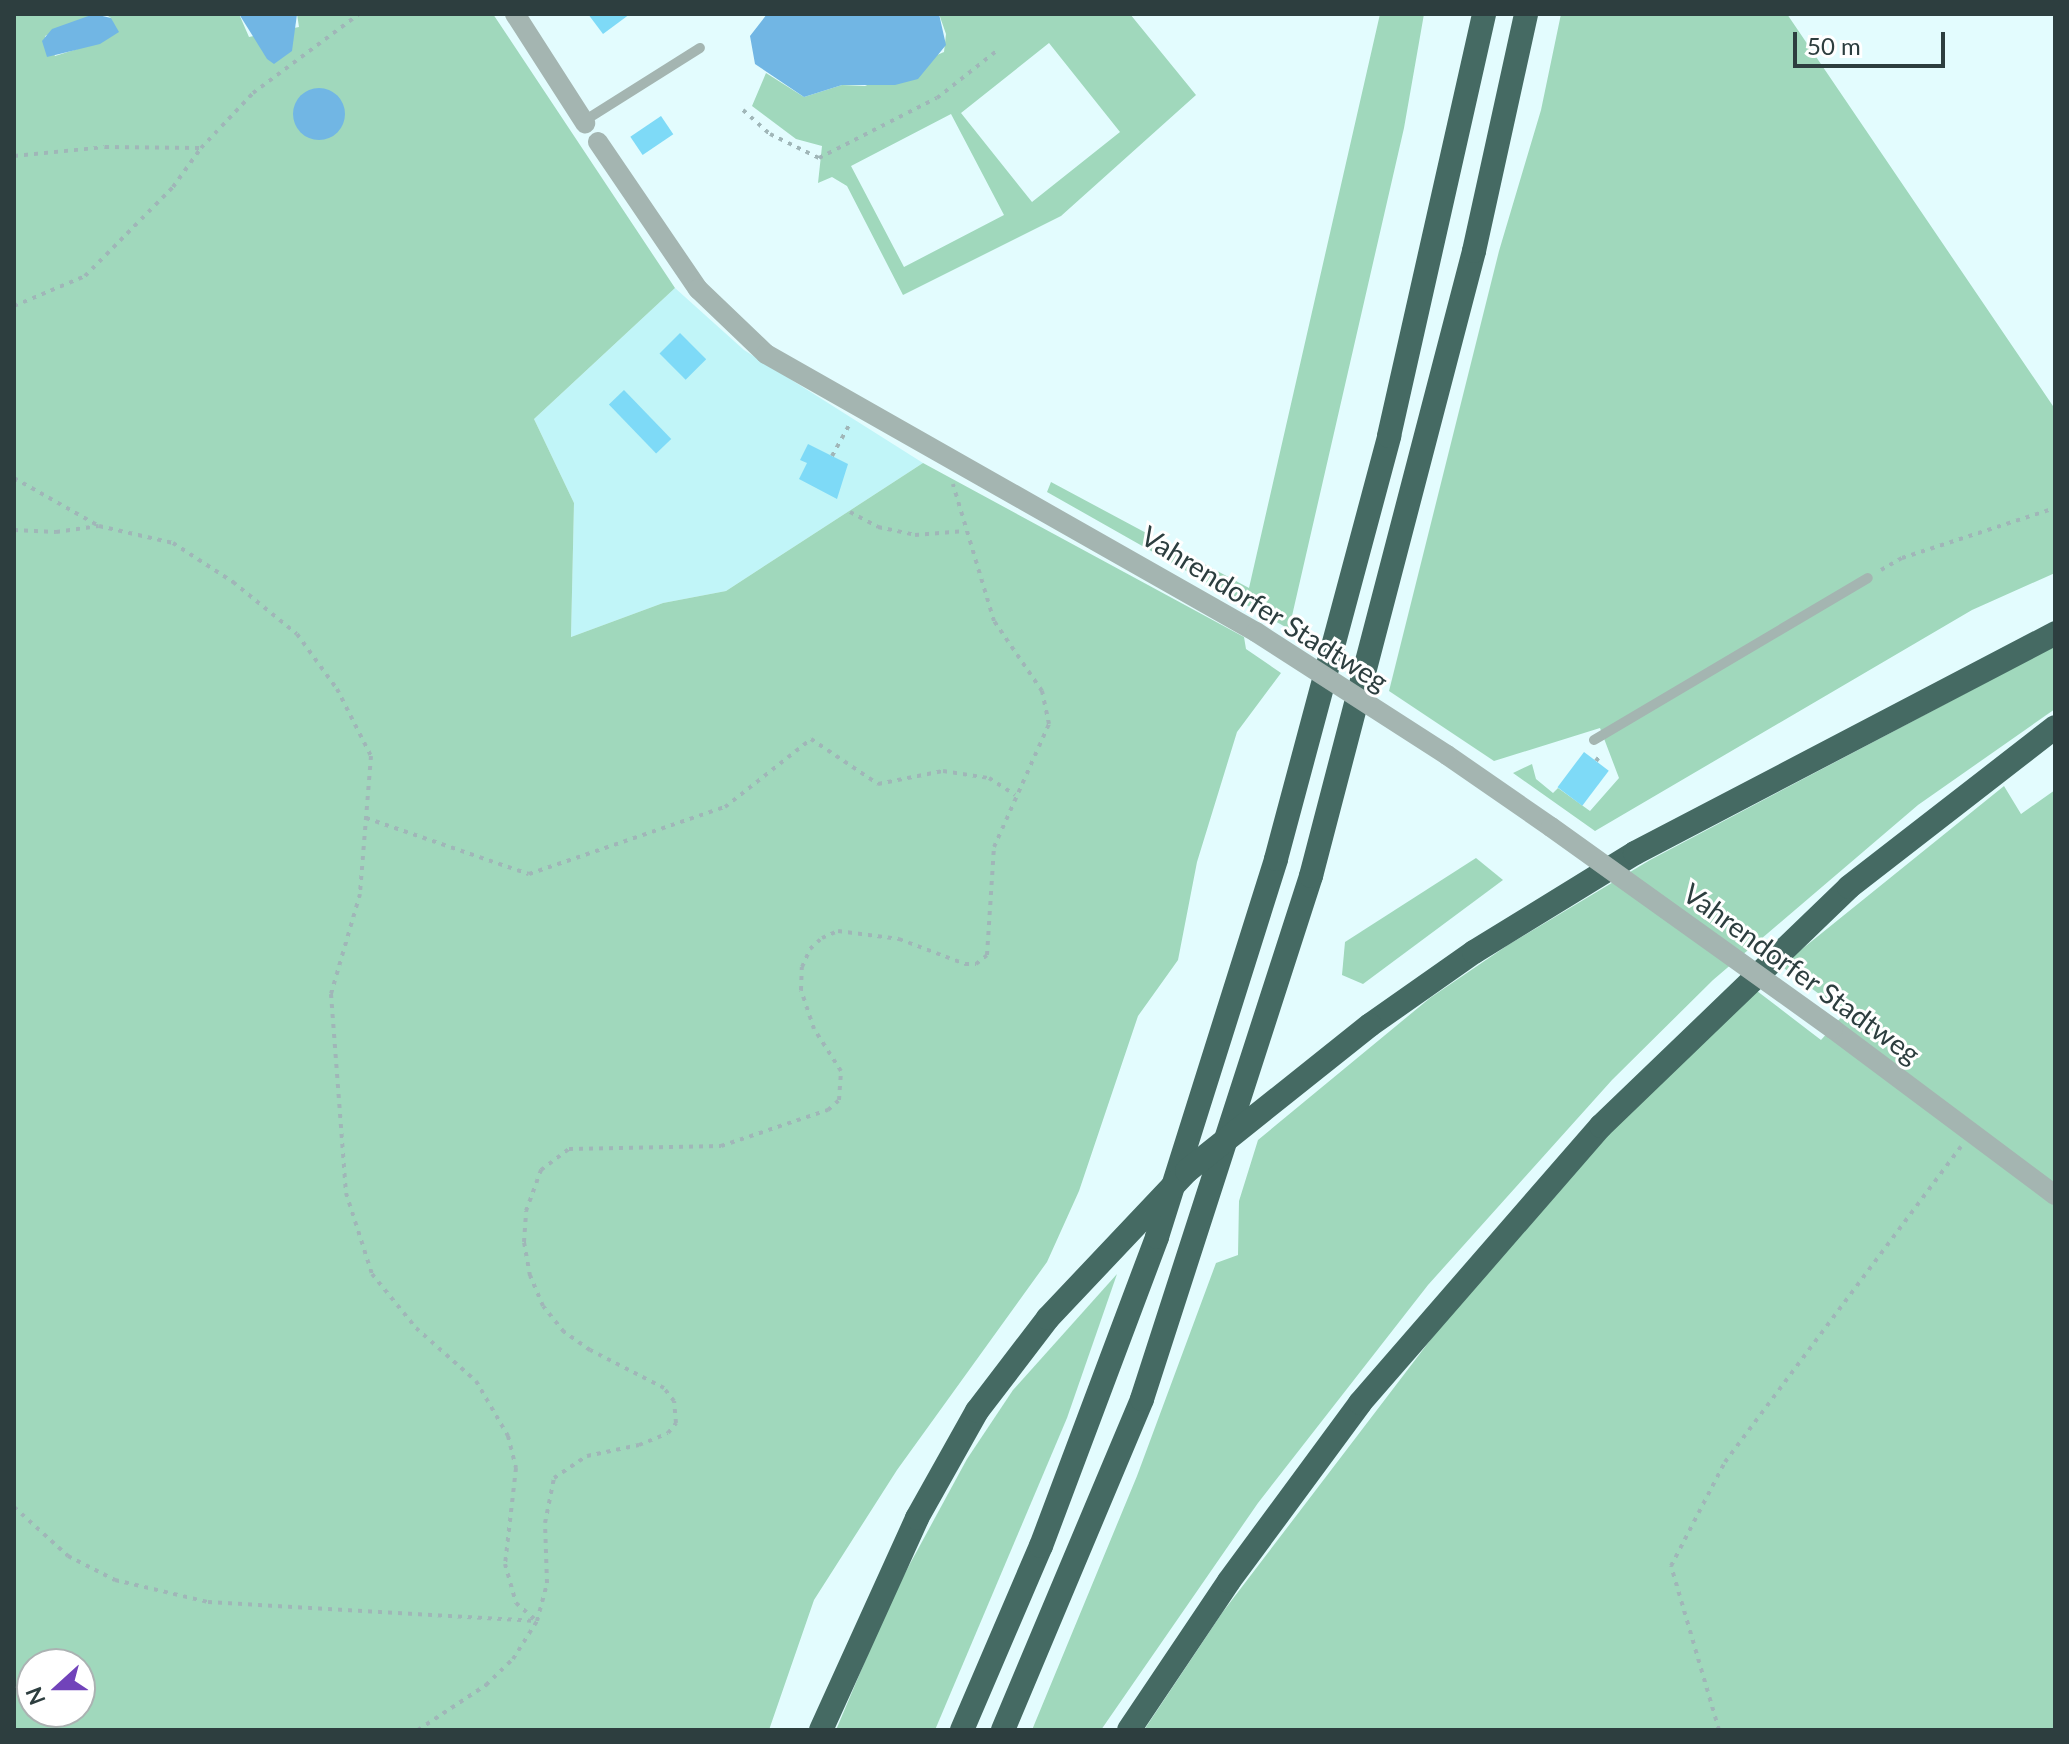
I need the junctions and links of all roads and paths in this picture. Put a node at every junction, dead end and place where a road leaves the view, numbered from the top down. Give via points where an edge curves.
1 (359, 14) edge
2 (515, 14) edge
3 (1484, 14) edge
4 (1526, 14) edge
5 (700, 48) dead end
6 (999, 49) dead end
7 (743, 110) dead end
8 (584, 122) junction
9 (598, 142) joint
10 (201, 148) junction
11 (14, 156) edge
12 (14, 306) edge
13 (851, 421) dead end
14 (832, 456) dead end
15 (959, 463) junction
16 (14, 478) edge
17 (2055, 508) edge
18 (850, 512) dead end
19 (99, 526) junction
20 (14, 530) edge
21 (965, 531) junction
22 (1868, 578) joint
23 (2055, 633) edge
24 (2055, 727) edge
25 (1594, 740) dead end
26 (1015, 795) junction
27 (366, 818) junction
28 (1971, 1133) junction
29 (2055, 1195) edge
30 (14, 1507) edge
31 (537, 1621) junction
32 (418, 1730) edge
33 (821, 1730) edge
34 (962, 1730) edge
35 (1003, 1730) edge
36 (1129, 1730) edge
37 (1719, 1730) edge

1 - 10 path via 253,93
2 - 8 street, Vahrendorfer Stadtweg
3 - 34 highway via 1389,436 1276,859 1157,1237 1041,1546
4 - 35 highway via 1440,386 1311,876 1142,1399
5 - 8 lane
6 - 7 path via 937,98 819,158 770,134
8 - 9 lane, Vahrendorfer Stadtweg
9 - 15 street, Vahrendorfer Stadtweg via 698,289 741,335 794,373
10 - 11 path via 105,147
10 - 12 path via 173,187 85,276
13 - 14 path
15 - 21 path via 953,482
15 - 28 street, Vahrendorfer Stadtweg, bridge via 1256,632 1447,755
16 - 19 path
17 - 22 path via 1902,558
18 - 21 path via 878,527 915,535
19 - 20 path
19 - 27 path via 173,543 233,582 297,634 337,689 371,756
21 - 26 path via 994,621 1042,691 1048,710 1046,736
22 - 25 lane
23 - 33 highway, bridge via 1635,853 1474,952 1370,1025 1178,1179 1048,1318 977,1411 917,1518
24 - 36 highway via 1849,887 1601,1126 1360,1403 1229,1581
26 - 27 path via 989,778 943,771 878,784 811,739 725,807 529,874
26 - 31 path via 994,847 989,881 992,943 983,960 965,964 899,939 838,931 810,949 802,967 805,1010 841,1071 839,1100 828,1110 721,1146 569,1149 541,1170 526,1211 524,1242 543,1306 564,1332 590,1350 664,1388 677,1411 668,1433 587,1456 554,1478 545,1523 547,1583
27 - 31 path via 360,894 331,994 346,1193 372,1274 416,1328 476,1381 508,1436 516,1468 505,1564 516,1603
28 - 29 street, Vahrendorfer Stadtweg
28 - 37 path via 1725,1462 1671,1566
30 - 31 path via 68,1556 115,1580 208,1602
31 - 32 path via 513,1659 486,1685

